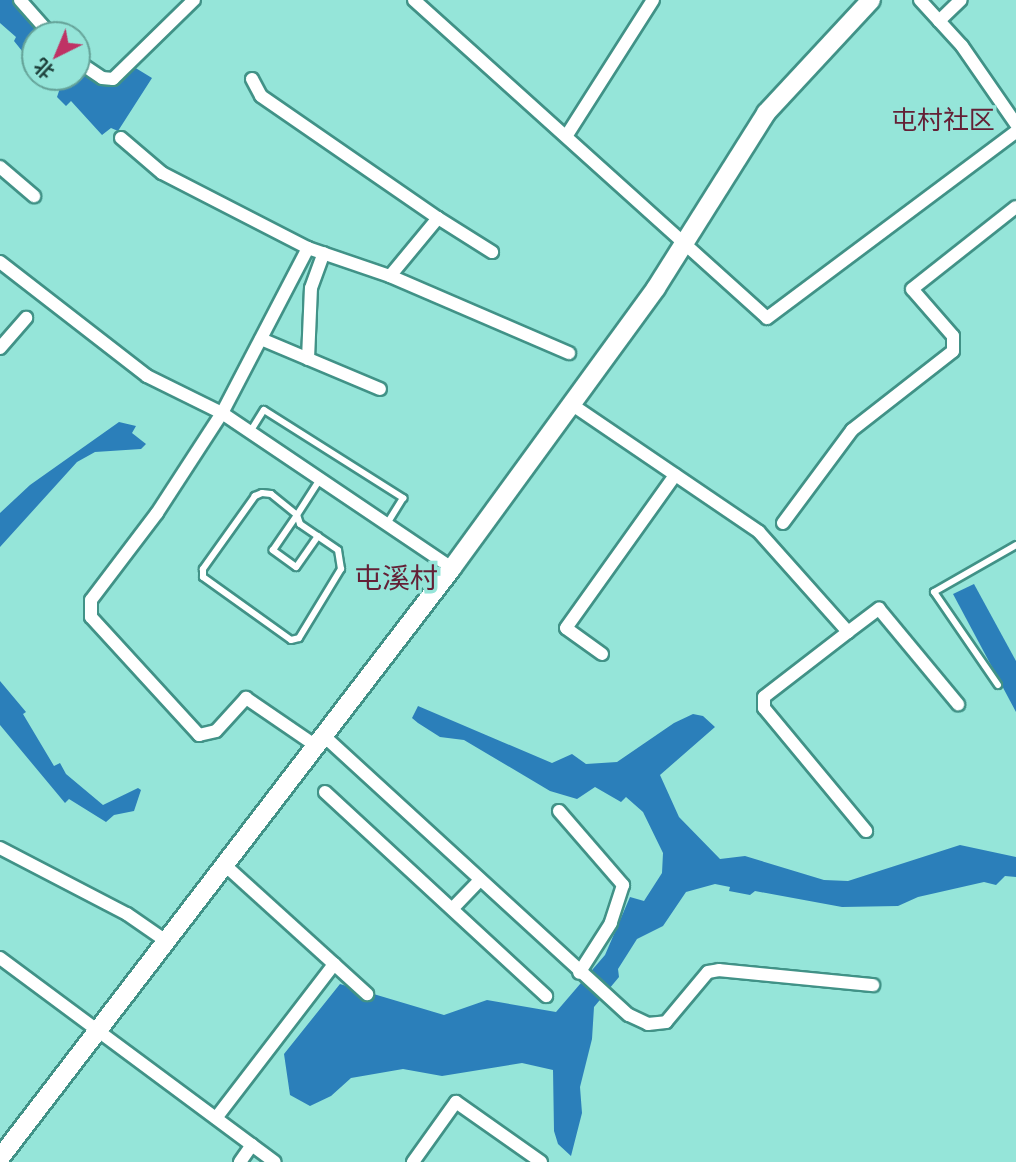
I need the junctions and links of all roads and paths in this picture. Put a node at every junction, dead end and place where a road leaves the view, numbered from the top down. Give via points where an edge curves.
1 (20, 0) edge
2 (414, 0) edge
3 (653, 0) edge
4 (871, 0) edge
5 (919, 0) edge
6 (961, 0) edge
7 (189, 2) edge
8 (39, 21) edge
9 (939, 21) junction
10 (91, 71) edge
11 (252, 79) dead end
12 (1016, 124) edge
13 (1016, 132) edge
14 (567, 135) junction
15 (121, 138) dead end
16 (0, 167) edge
17 (34, 196) dead end
18 (1016, 207) edge
19 (438, 218) junction
20 (685, 240) junction
21 (308, 248) junction
22 (492, 252) dead end
23 (324, 253) junction
24 (0, 262) edge
25 (390, 276) junction
26 (26, 318) dead end
27 (261, 339) junction
28 (0, 348) edge
29 (569, 352) dead end
30 (308, 359) junction
31 (380, 389) dead end
32 (571, 404) junction
33 (222, 413) junction
34 (250, 432) junction
35 (675, 475) junction
36 (320, 479) junction
37 (297, 515) junction
38 (783, 523) dead end
39 (387, 524) junction
40 (318, 536) junction
41 (1016, 545) edge
42 (452, 568) junction
43 (848, 632) junction
44 (602, 654) dead end
45 (998, 685) dead end
46 (958, 704) dead end
47 (320, 741) junction
48 (325, 792) dead end
49 (559, 811) dead end
50 (866, 831) dead end
51 (0, 848) edge
52 (225, 865) junction
53 (480, 880) junction
54 (453, 908) junction
55 (166, 941) junction
56 (0, 958) edge
57 (334, 964) junction
58 (582, 975) junction
59 (873, 985) dead end
60 (368, 994) dead end
61 (546, 996) dead end
62 (98, 1030) junction
63 (216, 1118) junction
64 (252, 1145) junction
65 (0, 1158) edge
66 (240, 1162) edge
67 (275, 1162) edge
68 (413, 1162) edge
69 (541, 1162) edge

1 - 8 street
2 - 14 street
3 - 14 street
4 - 20 main road via 766,113
5 - 9 street
6 - 9 street
7 - 10 street via 113,79
9 - 12 street
11 - 19 street via 261,96
13 - 20 street via 767,318
14 - 20 street
15 - 21 street via 162,173
16 - 17 street
18 - 38 street via 912,289 953,336 953,351 852,430
19 - 22 street
19 - 25 street
20 - 32 main road
21 - 23 street
21 - 27 street
23 - 25 street
23 - 30 street via 311,288
24 - 33 street via 147,376
25 - 29 street
26 - 28 street
27 - 30 street
27 - 33 street
30 - 31 street
32 - 35 street
32 - 42 main road
33 - 34 street
33 - 47 street via 157,513 91,600 91,617 199,735 216,732 246,698
34 - 36 street
34 - 39 lane via 264,410 403,498
35 - 43 street via 759,532
35 - 44 street via 566,628
36 - 37 lane
36 - 39 street
37 - 40 lane via 300,524
37 - 40 lane via 273,550 296,567
37 - 40 lane via 271,494 255,496 203,569 203,577 291,640 299,638 341,569 338,550
39 - 42 street
41 - 45 lane via 934,592
42 - 47 main road
43 - 46 street via 879,609
43 - 50 street via 764,697 764,708
47 - 52 main road
47 - 53 street
48 - 54 street
49 - 58 street via 623,885 606,932
51 - 55 street via 127,914
52 - 55 main road
52 - 57 street
53 - 54 street
53 - 58 street
54 - 61 street
55 - 62 main road
56 - 62 street
57 - 60 street
57 - 63 street
58 - 59 street via 608,999 648,1024 666,1022 708,972
62 - 63 street
62 - 65 main road
63 - 64 street
64 - 66 street
64 - 67 street
68 - 69 street via 456,1102

